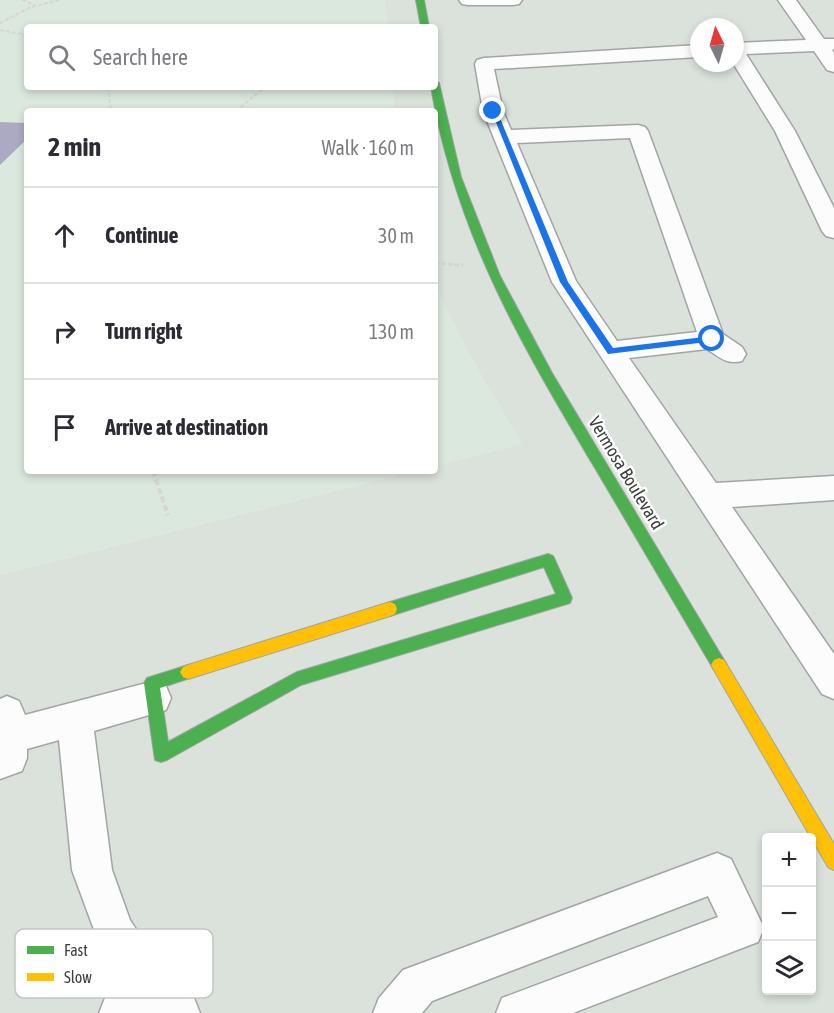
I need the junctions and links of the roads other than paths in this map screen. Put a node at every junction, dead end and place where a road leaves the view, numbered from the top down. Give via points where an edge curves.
1 (420, 0) edge
2 (468, 0) edge
3 (513, 0) edge
4 (787, 0) edge
5 (424, 24) edge
6 (827, 45) edge
7 (744, 50) edge
8 (690, 52) edge
9 (744, 65) edge
10 (834, 66) edge
11 (436, 90) edge
12 (504, 137) junction
13 (834, 231) edge
14 (610, 351) junction
15 (834, 488) edge
16 (708, 496) junction
17 (834, 682) edge
18 (154, 698) junction
19 (75, 720) junction
20 (3, 738) edge
21 (834, 861) edge
22 (113, 929) edge
23 (133, 999) edge
24 (179, 1013) edge
25 (394, 1013) edge
26 (517, 1013) edge

1 - 5 main road
2 - 3 street
4 - 6 street
6 - 7 street
6 - 10 street
8 - 12 street via 484,63 493,111
9 - 13 street via 785,131
11 - 21 main road, Vermosa Boulevard via 459,187 505,297 552,384
12 - 14 street via 564,282
12 - 14 street via 643,126 723,347
14 - 16 street
15 - 16 street
16 - 17 street
18 - 18 main road via 161,754 297,679 565,598 548,560 153,683
18 - 19 street
19 - 20 street
19 - 22 street via 92,870
23 - 24 street
25 - 26 street via 418,985 717,873 744,928

